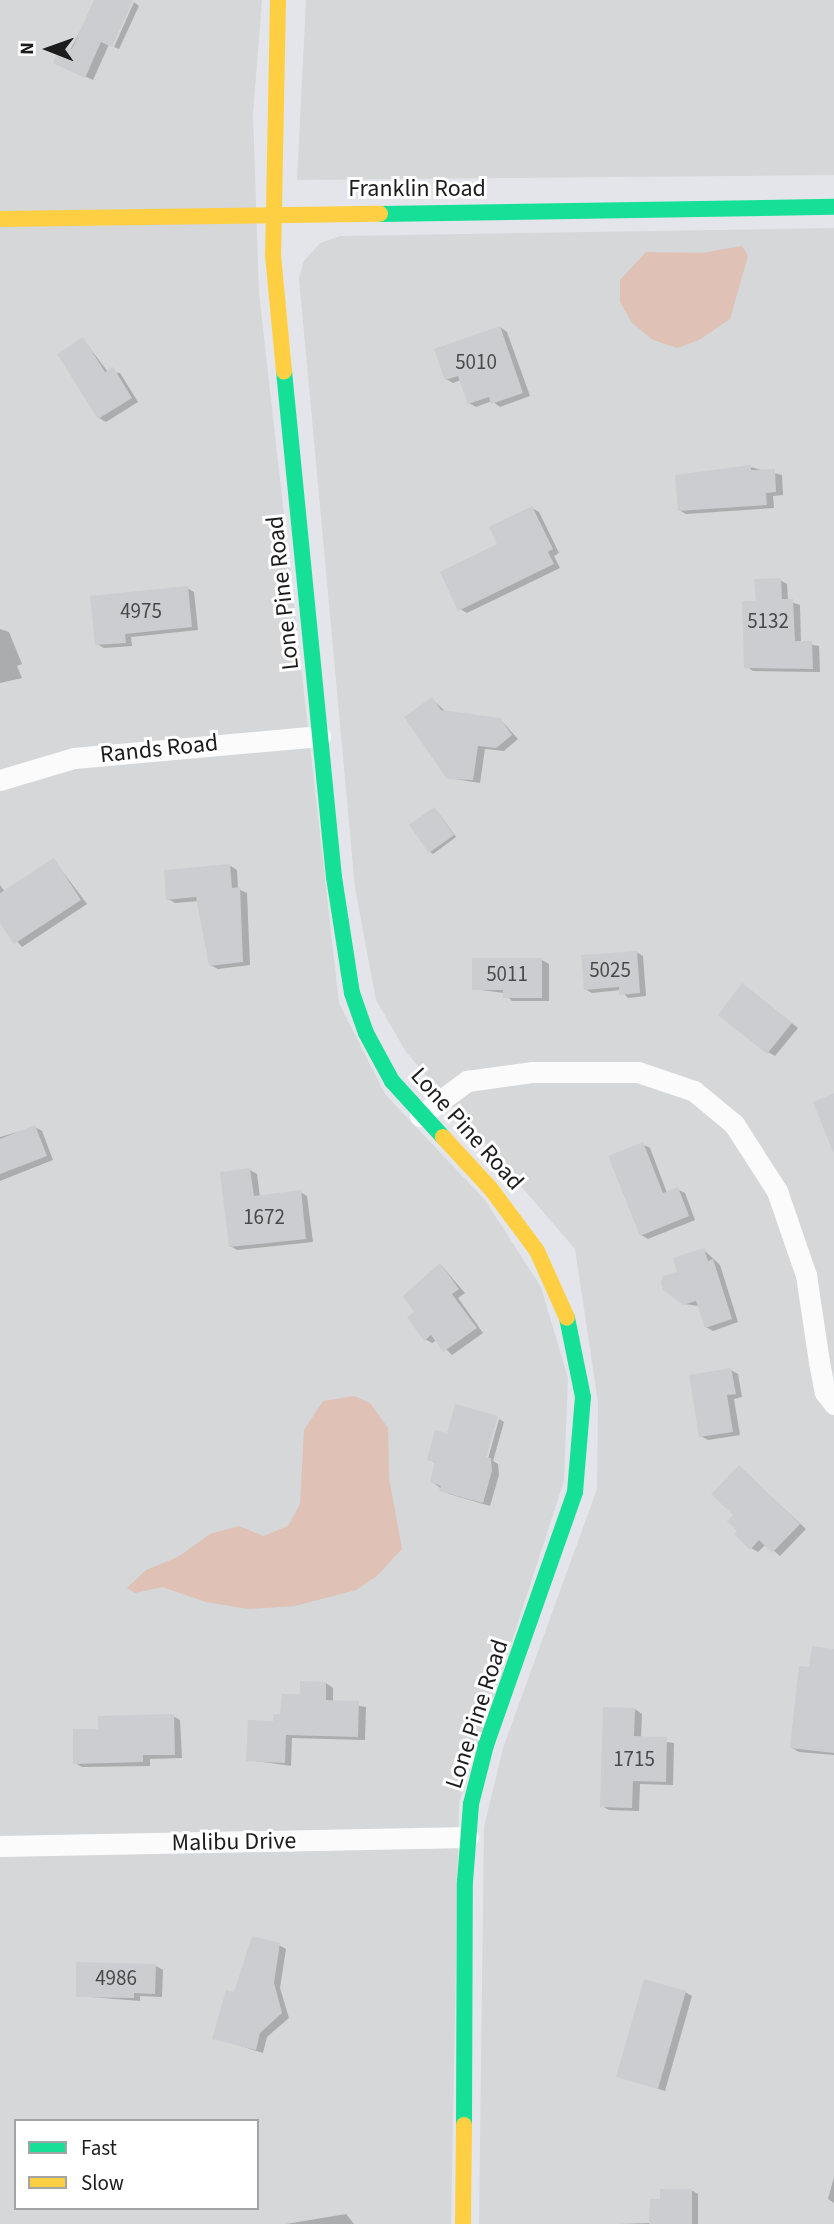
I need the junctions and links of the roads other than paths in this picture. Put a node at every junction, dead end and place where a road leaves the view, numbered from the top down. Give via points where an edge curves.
1 (278, 0) edge
2 (834, 207) edge
3 (272, 213) junction
4 (0, 219) edge
5 (320, 736) junction
6 (0, 780) edge
7 (420, 1116) junction
8 (834, 1404) edge
9 (468, 1837) junction
10 (0, 1846) edge
11 (463, 2224) edge

1 - 3 street, Lone Pine Road
2 - 3 street, Franklin Road
3 - 4 street, Franklin Road
3 - 5 street, Lone Pine Road
5 - 6 street, Rands Road via 74,758
5 - 7 street, Lone Pine Road via 352,993 366,1033 393,1081
7 - 8 street via 467,1081 533,1072 638,1072 694,1091 734,1124 777,1191 806,1275 818,1362 825,1392
7 - 9 street, Lone Pine Road via 491,1189 537,1251 568,1320 583,1397 575,1492 486,1745
9 - 10 street, Malibu Drive
9 - 11 street, Lone Pine Road

